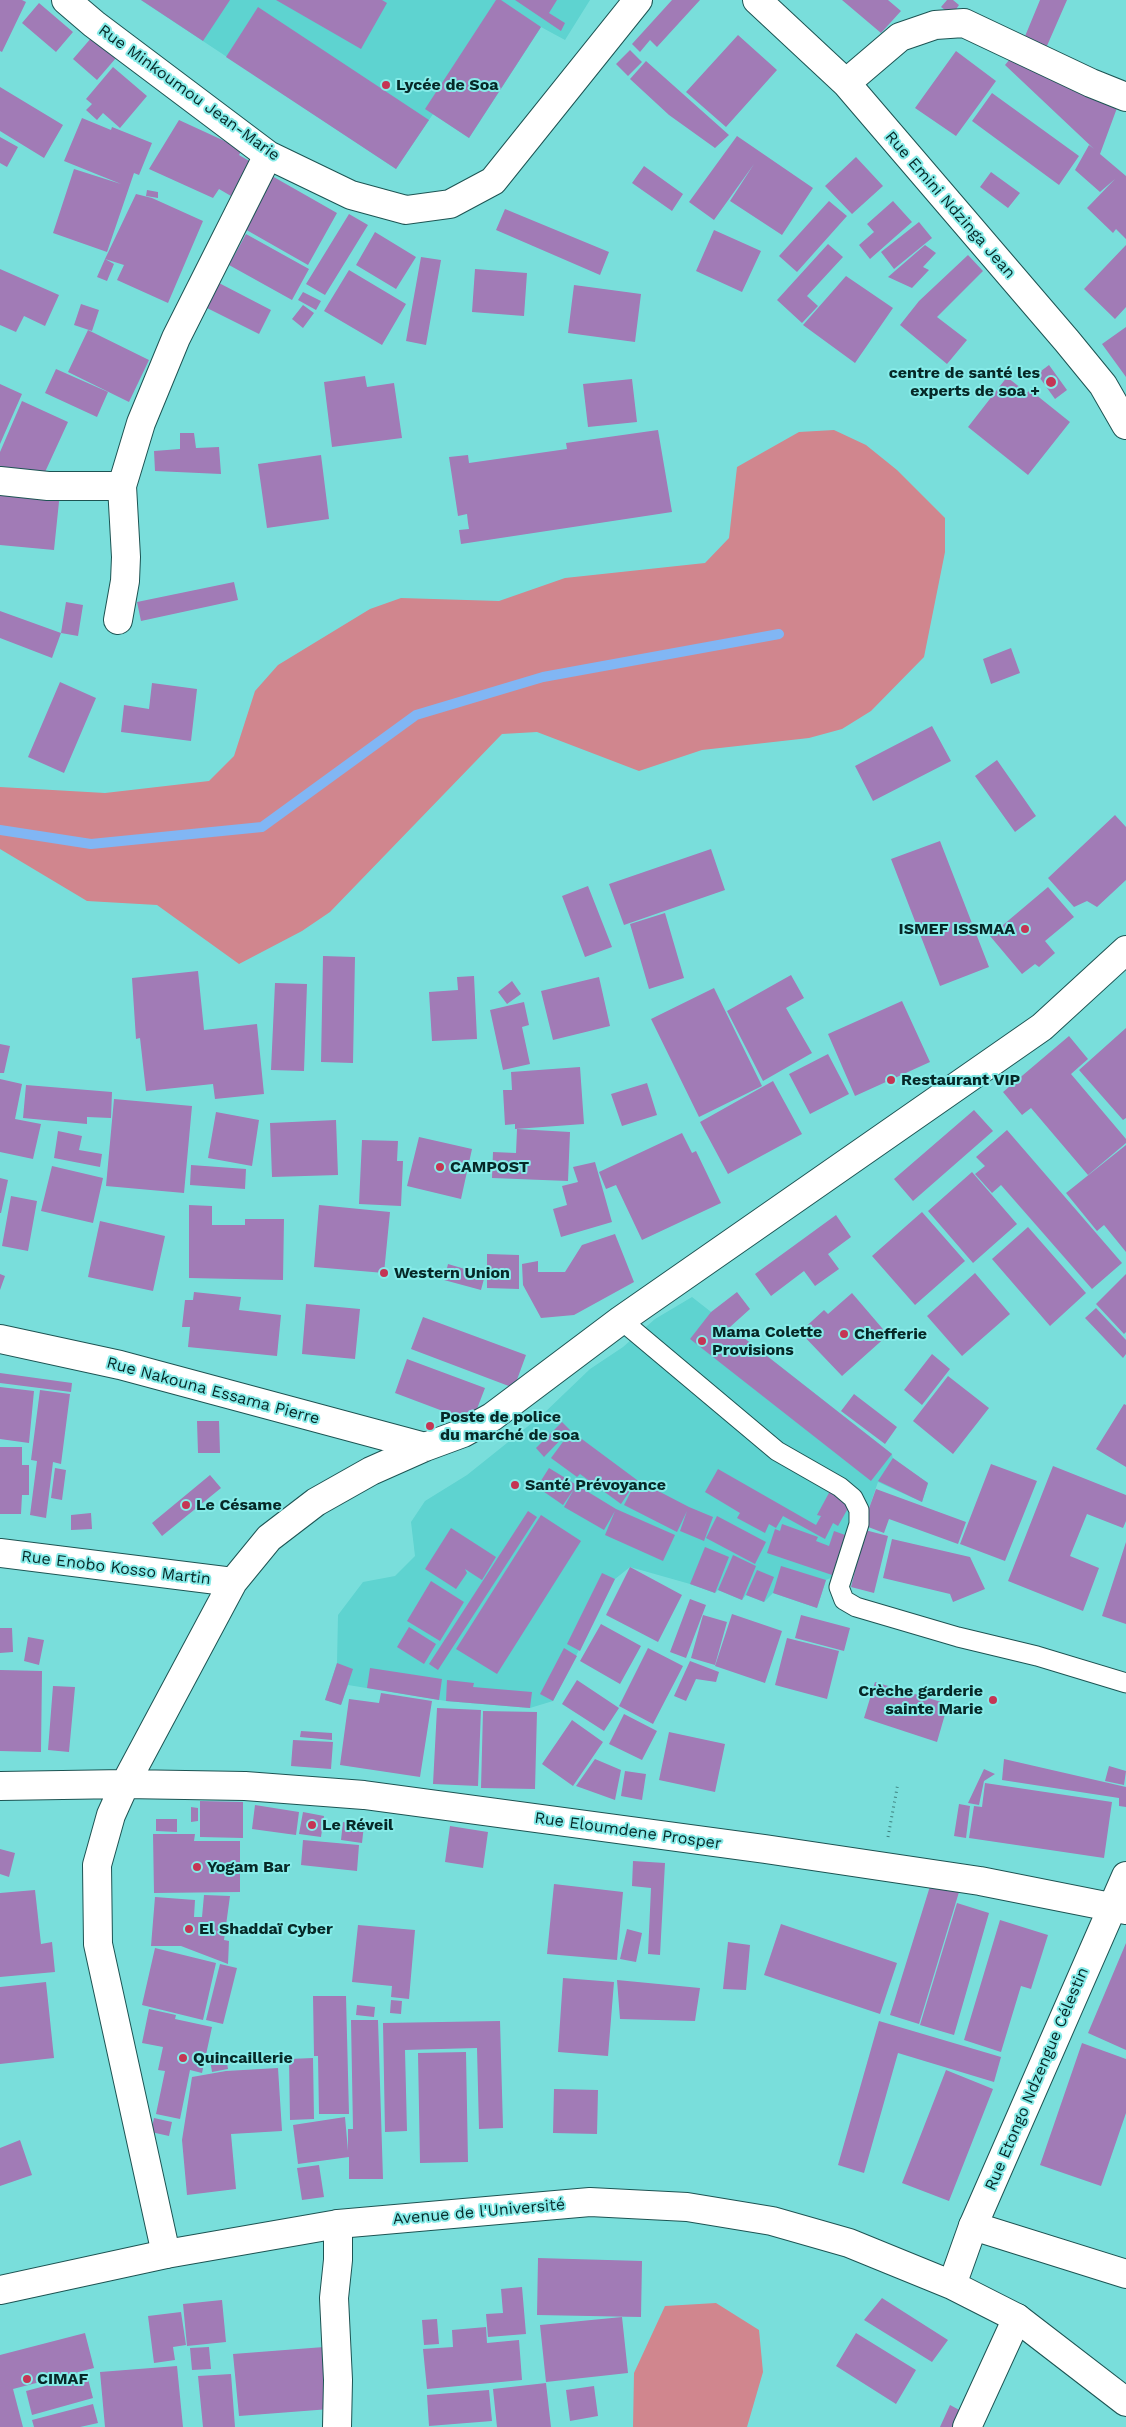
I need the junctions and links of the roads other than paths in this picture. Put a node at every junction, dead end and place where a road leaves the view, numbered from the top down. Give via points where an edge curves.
1 (66, 0) edge
2 (638, 0) edge
3 (757, 0) edge
4 (846, 84) junction
5 (1126, 97) edge
6 (268, 155) junction
7 (1126, 425) edge
8 (0, 481) edge
9 (122, 486) junction
10 (118, 620) dead end
11 (1126, 950) edge
12 (620, 1320) junction
13 (0, 1339) edge
14 (425, 1447) junction
15 (0, 1553) edge
16 (232, 1582) junction
17 (1126, 1683) edge
18 (125, 1784) junction
19 (0, 1786) edge
20 (1126, 1876) edge
21 (1119, 1909) edge
22 (338, 2224) junction
23 (973, 2226) junction
24 (166, 2254) junction
25 (1126, 2274) edge
26 (952, 2285) junction
27 (0, 2290) edge
28 (1016, 2318) junction
29 (1126, 2402) edge
30 (337, 2427) edge
31 (967, 2427) edge

1 - 6 street, Rue Minkoumou Jean-Marie
2 - 6 street, Rue Minkoumou Jean-Marie via 493,181 450,204 406,210 378,203 351,195
3 - 4 street, Rue Emini Ndzinga Jean
4 - 5 street via 900,36 935,25 964,23
4 - 7 street, Rue Emini Ndzinga Jean via 1067,341 1103,385
6 - 9 street via 173,344 141,423
8 - 9 street via 48,486
9 - 10 street via 126,557
11 - 12 street via 1042,1027
12 - 14 street via 492,1417 463,1433
12 - 17 lane via 777,1451 840,1487 853,1498 859,1510 859,1524 839,1587 844,1600 856,1608
13 - 14 street, Rue Nakouna Essama Pierre via 120,1365
14 - 16 street via 371,1471 316,1502 269,1538
15 - 16 street, Rue Enobo Kosso Martin
16 - 18 street
18 - 19 street, Rue Eloumdene Prosper
18 - 21 street, Rue Eloumdene Prosper via 245,1786 364,1795 766,1849 980,1882
18 - 24 street via 111,1816 97,1865 98,1944
20 - 21 street, Rue Etongo Ndzengue Célestin
21 - 23 street, Rue Etongo Ndzengue Célestin
22 - 24 street, Avenue de l'Université
22 - 26 street, Avenue de l'Université via 590,2202 687,2207 772,2222 841,2241
22 - 30 street via 334,2298
23 - 25 street
23 - 26 street, Rue Etongo Ndzengue Célestin
24 - 27 street, Avenue de l'Université
26 - 28 street, Avenue de l'Université
28 - 29 street, Avenue de l'Université
28 - 31 street

